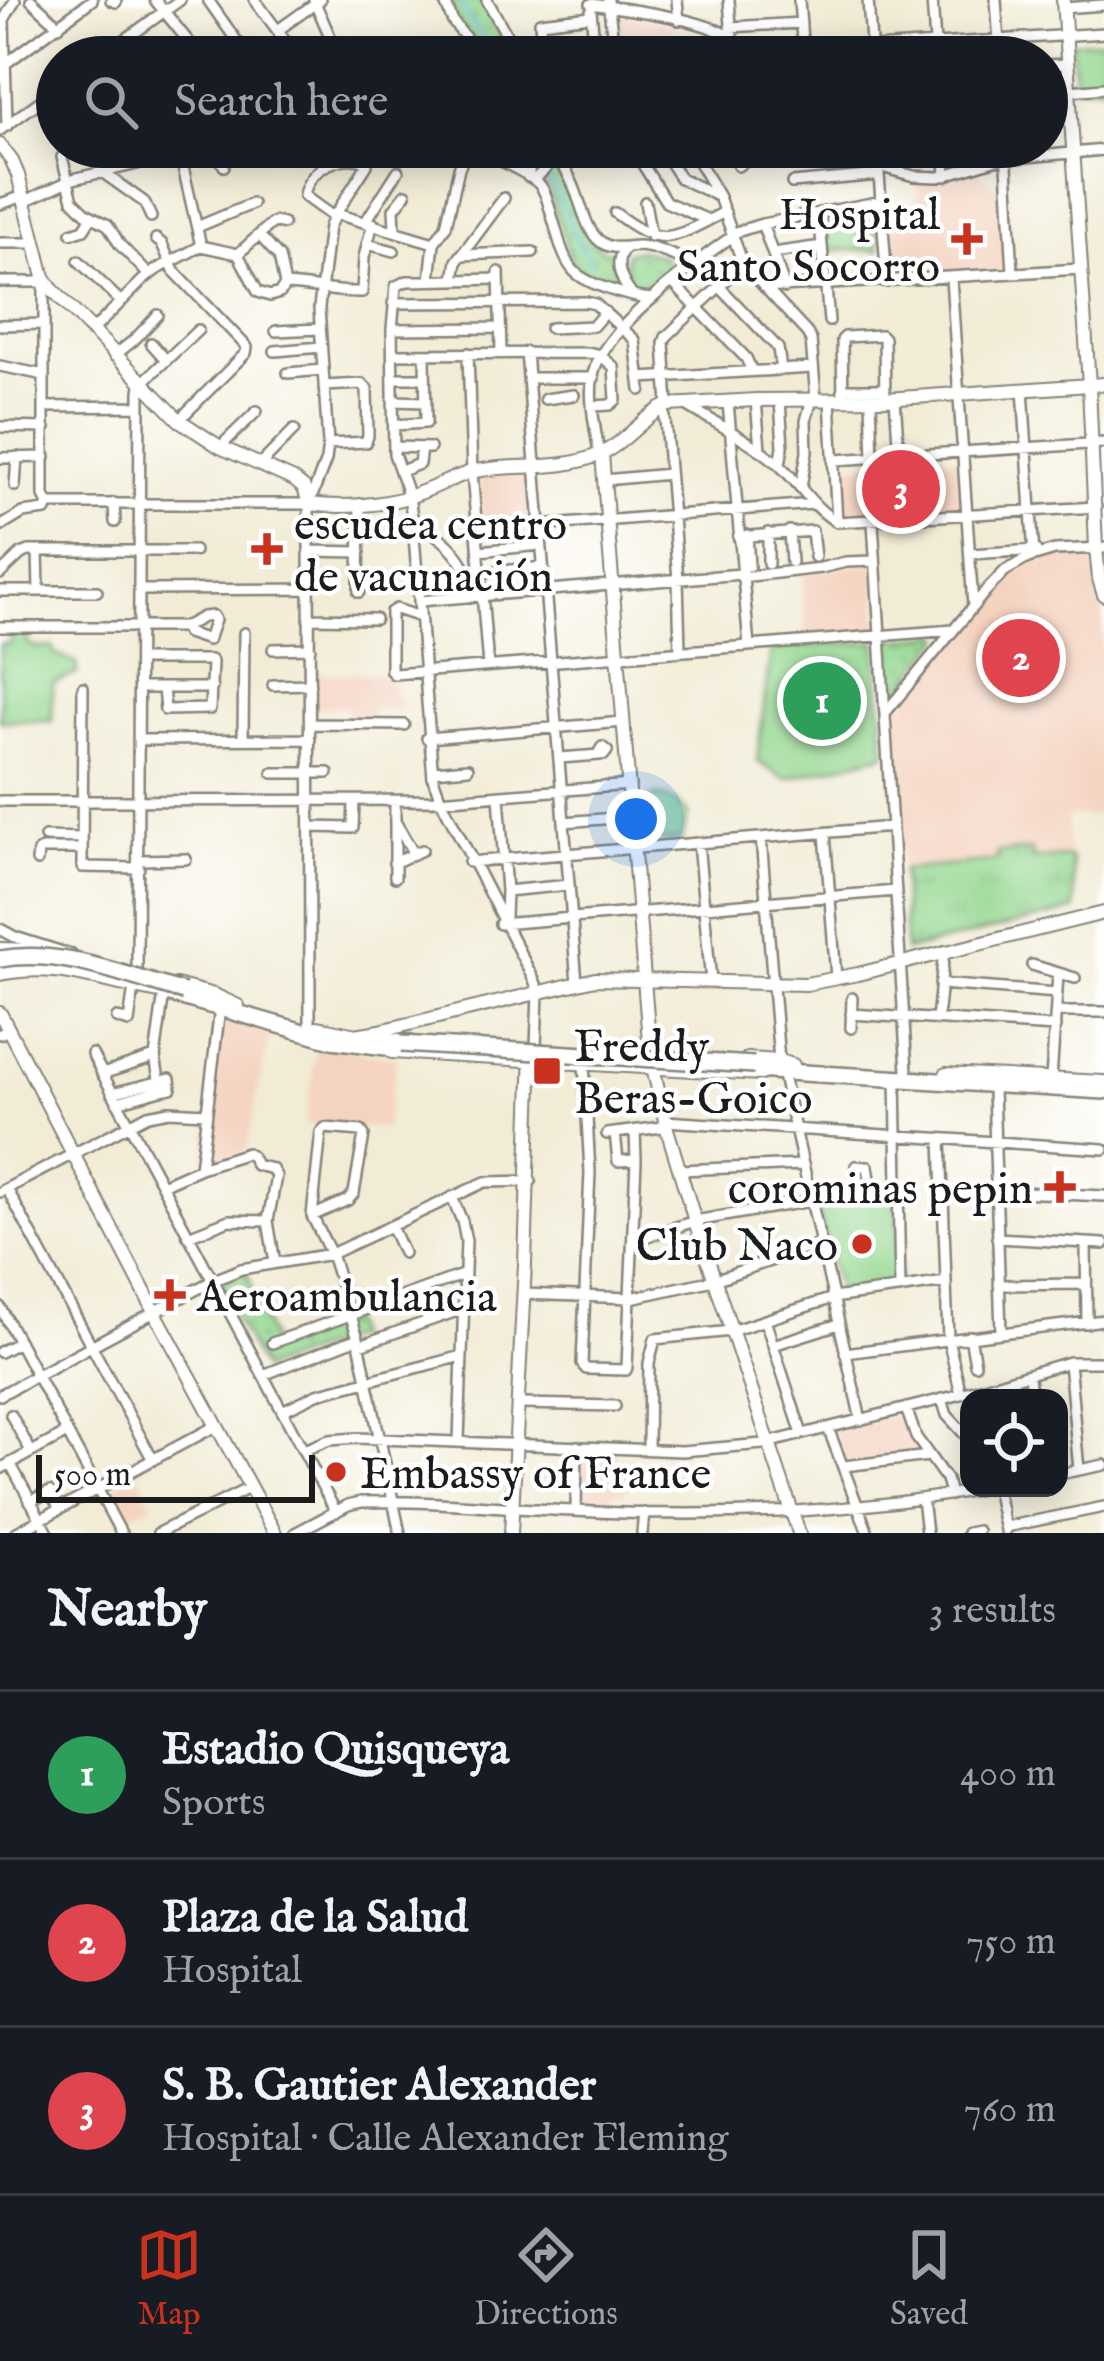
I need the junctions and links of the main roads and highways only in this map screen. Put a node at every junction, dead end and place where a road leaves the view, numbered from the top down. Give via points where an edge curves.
1 (1063, 4) edge
2 (1065, 36) edge
3 (1068, 91) edge
4 (0, 145) edge
5 (1104, 384) edge
6 (1089, 385) junction
7 (1098, 443) edge
8 (600, 454) junction
9 (1099, 511) edge
10 (606, 521) junction
11 (1100, 546) edge
12 (1104, 582) edge
13 (1104, 595) edge
14 (628, 785) junction
15 (632, 848) junction
16 (1104, 913) edge
17 (3, 953) edge
18 (20, 970) junction
19 (0, 973) edge
20 (643, 979) junction
21 (136, 980) junction
22 (162, 992) junction
23 (238, 1006) junction
24 (0, 1013) edge
25 (314, 1026) junction
26 (0, 1032) edge
27 (349, 1039) junction
28 (401, 1047) junction
29 (534, 1053) junction
30 (650, 1061) junction
31 (789, 1069) junction
32 (946, 1074) junction
33 (901, 1075) junction
34 (994, 1084) junction
35 (1101, 1090) edge
36 (664, 1124) junction
37 (70, 1156) junction
38 (693, 1222) junction
39 (528, 1295) junction
40 (213, 1427) junction
41 (517, 1444) junction
42 (271, 1533) edge
43 (514, 1533) edge
44 (796, 1533) edge

1 - 2 main road
3 - 6 main road
4 - 8 main road via 12,161 46,286 179,420 294,480 309,504 409,497 472,472
5 - 6 main road
6 - 7 main road
6 - 8 main road via 666,406
7 - 9 main road
8 - 10 main road
8 - 10 main road
9 - 11 main road
10 - 14 main road
11 - 12 main road
11 - 13 main road
14 - 15 main road
14 - 15 main road
15 - 20 main road
16 - 20 main road via 806,984
17 - 18 main road via 5,967
17 - 21 main road via 77,957
17 - 23 highway, bridge via 61,958
18 - 19 main road
18 - 21 main road
19 - 22 highway, bridge via 50,963
20 - 27 main road via 595,979
20 - 30 main road
21 - 22 main road
21 - 23 main road
22 - 27 highway
23 - 25 highway
24 - 37 main road
25 - 27 main road
25 - 28 highway
26 - 37 main road
27 - 28 highway
27 - 29 main road via 399,1053
28 - 31 highway, bridge
29 - 30 main road
29 - 39 main road
30 - 31 main road
30 - 36 main road
31 - 33 highway
32 - 33 highway
32 - 34 highway
32 - 35 main road
33 - 34 highway
34 - 35 highway
36 - 38 main road
36 - 38 main road
37 - 40 main road
38 - 44 main road
39 - 41 main road
39 - 41 main road
40 - 42 main road
40 - 42 main road
41 - 43 main road

